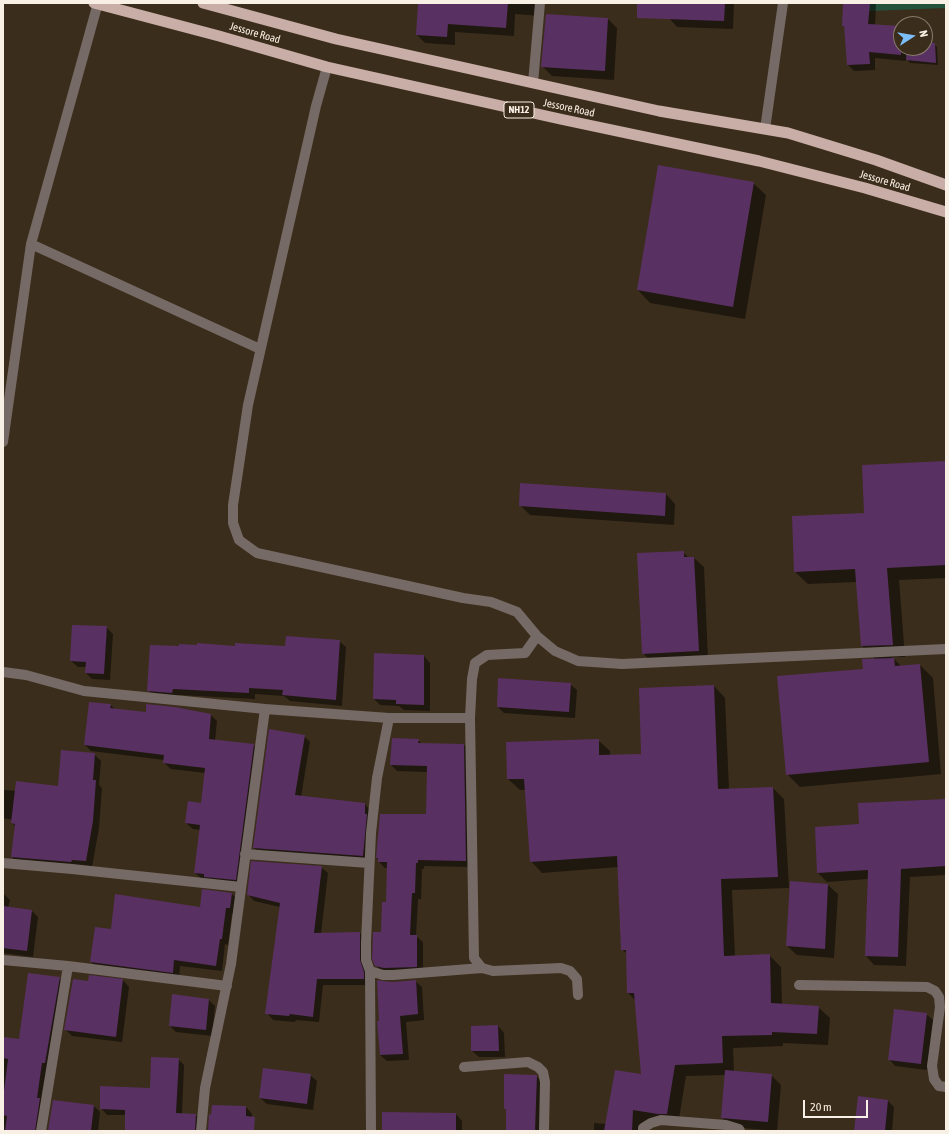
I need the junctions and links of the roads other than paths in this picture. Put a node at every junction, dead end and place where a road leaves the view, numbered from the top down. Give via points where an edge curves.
1 (96, 3) edge
2 (203, 3) edge
3 (540, 3) edge
4 (783, 3) edge
5 (228, 6) edge
6 (328, 67) junction
7 (533, 83) junction
8 (765, 129) junction
9 (946, 185) edge
10 (946, 212) edge
11 (31, 244) junction
12 (260, 349) junction
13 (3, 442) edge
14 (537, 636) junction
15 (946, 649) edge
16 (3, 672) edge
17 (265, 709) junction
18 (389, 718) junction
19 (470, 718) junction
20 (245, 854) junction
21 (3, 863) edge
22 (369, 863) junction
23 (242, 887) junction
24 (3, 960) edge
25 (68, 966) junction
26 (482, 968) junction
27 (370, 971) junction
28 (799, 985) dead end
29 (227, 986) junction
30 (578, 995) dead end
31 (464, 1067) dead end
32 (946, 1087) edge
33 (41, 1131) edge
34 (201, 1131) edge
35 (371, 1131) edge
36 (544, 1131) edge
37 (643, 1131) edge
38 (740, 1131) edge

1 - 6 highway, Jessore Road / NH12
1 - 11 street
2 - 5 highway
3 - 7 street
4 - 8 street
5 - 7 highway via 336,39
6 - 10 highway, Jessore Road / NH12 via 759,161
6 - 12 street via 316,106
7 - 8 highway via 659,111
8 - 9 highway via 788,133 876,160
11 - 12 street
11 - 13 street
12 - 14 street via 248,405 233,505 233,523 238,540 257,554 491,602 517,612
14 - 15 street via 555,651 578,661 622,664
14 - 19 street via 525,653 487,655 475,663
16 - 17 street via 26,674 84,691
17 - 18 street
17 - 20 street
18 - 19 street
18 - 22 street via 375,793
19 - 26 street via 473,943 474,958
20 - 22 street
20 - 23 street
21 - 23 street
22 - 27 street via 366,960
23 - 29 street
24 - 25 street
25 - 29 street
25 - 33 street
26 - 27 street via 393,975
26 - 30 street via 493,972 561,968 570,971 577,979
27 - 35 street
28 - 32 street via 926,987 935,991 939,997 940,1007 932,1066 934,1079 939,1086
29 - 34 street via 205,1088
31 - 36 street via 528,1062 538,1067 543,1072 546,1082
37 - 38 street via 651,1123 661,1120 726,1126

